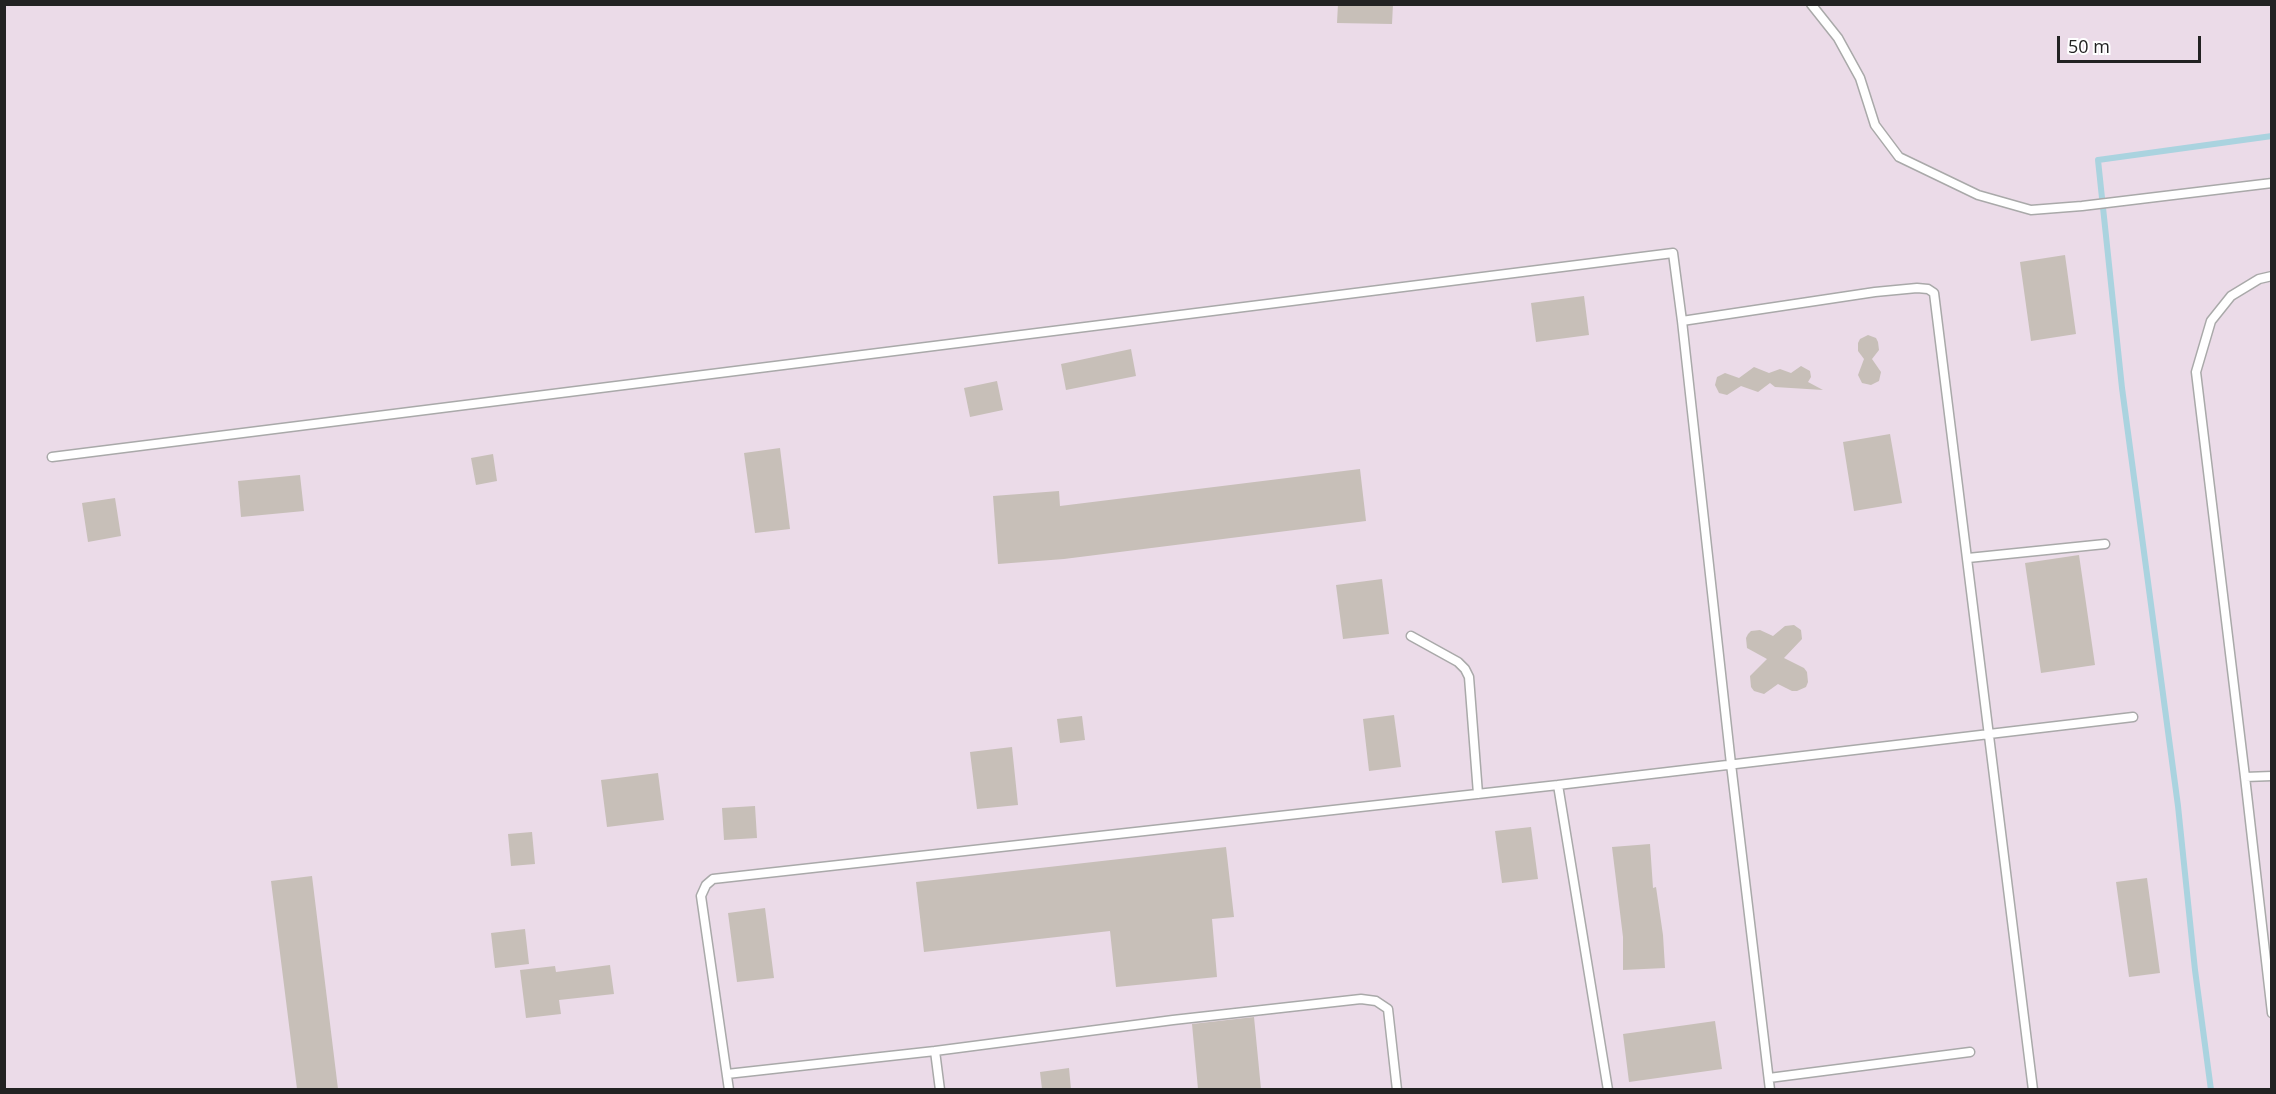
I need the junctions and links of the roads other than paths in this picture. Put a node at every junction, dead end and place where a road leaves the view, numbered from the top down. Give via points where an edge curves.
1 (1811, 4) edge
2 (2271, 183) edge
3 (2271, 276) edge
4 (1682, 321) junction
5 (52, 457) dead end
6 (2105, 544) dead end
7 (1968, 558) junction
8 (1411, 636) dead end
9 (2133, 717) dead end
10 (1988, 735) junction
11 (1731, 764) junction
12 (2271, 776) edge
13 (2246, 777) junction
14 (1558, 784) junction
15 (1478, 794) junction
16 (2271, 1013) edge
17 (935, 1052) junction
18 (1970, 1052) dead end
19 (727, 1074) junction
20 (1769, 1078) junction
21 (729, 1089) edge
22 (940, 1089) edge
23 (1397, 1089) edge
24 (1608, 1089) edge
25 (1770, 1089) edge
26 (2033, 1089) edge

1 - 2 lane via 1838,38 1860,78 1875,125 1899,157 1978,195 2031,210
3 - 13 lane via 2231,296 2211,321 2196,372
4 - 5 lane via 1673,253
4 - 7 lane via 1903,289 1928,289 1934,293
4 - 11 lane
6 - 7 lane
7 - 10 lane
8 - 15 lane via 1458,662 1469,677
9 - 10 lane
10 - 11 lane
10 - 26 lane
11 - 14 lane
11 - 20 lane
12 - 13 lane
13 - 16 lane
14 - 15 lane
14 - 24 lane
15 - 19 lane via 713,879 701,896
17 - 19 lane
17 - 22 lane
17 - 23 lane via 1361,999 1376,1001 1388,1009
18 - 20 lane
19 - 21 lane
20 - 25 lane

